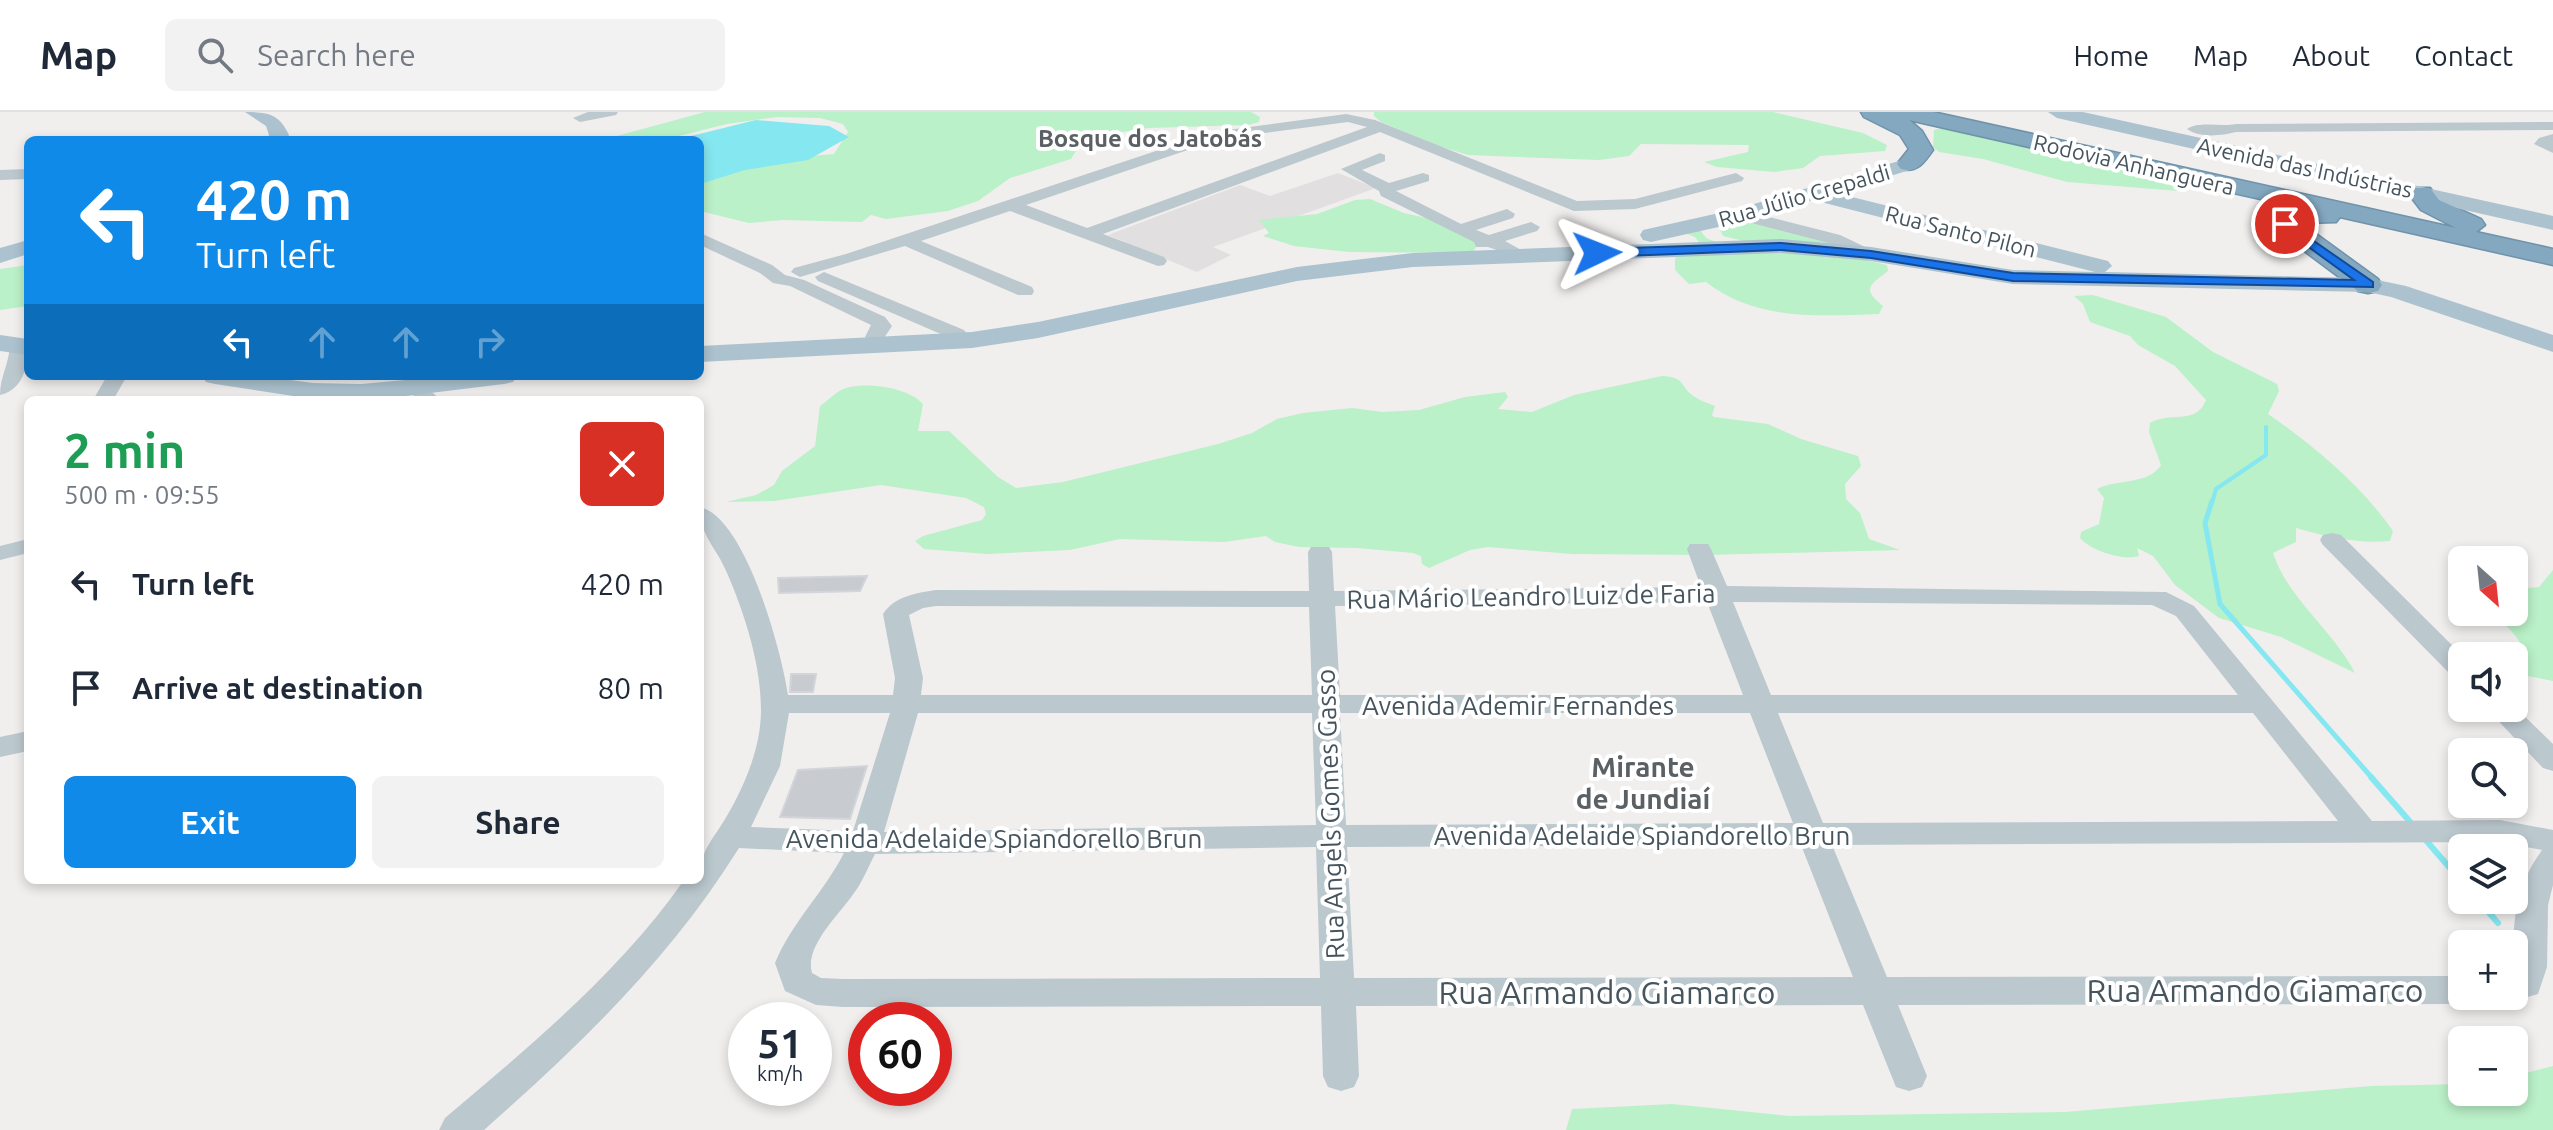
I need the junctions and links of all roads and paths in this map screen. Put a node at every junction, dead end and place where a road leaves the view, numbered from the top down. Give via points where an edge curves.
1 (254, 112) edge
2 (611, 112) edge
3 (1872, 112) edge
4 (1903, 112) edge
5 (1941, 112) edge
6 (2144, 112) edge
7 (2067, 114) edge
8 (1357, 117) edge
9 (580, 118) dead end
10 (2172, 120) edge
11 (2553, 126) edge
12 (2218, 135) junction
13 (279, 136) edge
14 (2553, 139) edge
15 (2553, 148) edge
16 (2243, 153) junction
17 (1380, 158) dead end
18 (2282, 161) junction
19 (1909, 164) joint
20 (24, 174) edge
21 (0, 175) edge
22 (1366, 178) junction
23 (1736, 178) dead end
24 (1387, 189) junction
25 (2421, 193) junction
26 (1815, 194) junction
27 (1484, 204) dead end
28 (1010, 205) junction
29 (1507, 214) dead end
30 (1742, 215) junction
31 (1438, 220) junction
32 (1716, 221) junction
33 (2553, 223) edge
34 (1531, 227) dead end
35 (1460, 230) junction
36 (1088, 234) junction
37 (704, 240) edge
38 (905, 240) junction
39 (1482, 244) junction
40 (1781, 246) junction
41 (24, 248) edge
42 (2553, 248) edge
43 (1601, 249) junction
44 (1871, 254) junction
45 (0, 256) edge
46 (2553, 257) edge
47 (852, 258) junction
48 (1158, 261) dead end
49 (2553, 264) edge
50 (2099, 273) junction
51 (824, 275) junction
52 (796, 278) junction
53 (2368, 285) junction
54 (1025, 291) dead end
55 (869, 297) junction
56 (846, 306) junction
57 (957, 334) junction
58 (875, 337) junction
59 (15, 341) edge
60 (2553, 344) edge
61 (704, 346) edge
62 (704, 354) edge
63 (241, 380) edge
64 (487, 380) edge
65 (0, 389) edge
66 (424, 395) edge
67 (704, 518) edge
68 (2332, 540) dead end
69 (24, 547) edge
70 (1699, 549) dead end
71 (1320, 552) dead end
72 (0, 553) edge
73 (1717, 594) junction
74 (1321, 599) junction
75 (2448, 656) edge
76 (775, 704) junction
77 (2262, 704) junction
78 (1326, 705) junction
79 (1761, 705) junction
80 (906, 706) junction
81 (2514, 722) edge
82 (24, 742) edge
83 (0, 747) edge
84 (2553, 761) edge
85 (2364, 832) junction
86 (1813, 835) junction
87 (1331, 836) junction
88 (731, 837) junction
89 (2553, 841) edge
90 (865, 843) junction
91 (2553, 858) edge
92 (704, 876) edge
93 (698, 884) edge
94 (2528, 978) edge
95 (2448, 990) edge
96 (1337, 991) junction
97 (1876, 992) junction
98 (1341, 1076) dead end
99 (1909, 1076) dead end
100 (458, 1130) edge

1 - 13 main road via 274,123
2 - 9 street
3 - 19 highway via 1915,136 1921,150
4 - 46 highway, Rodovia Anhanguera
5 - 42 highway, Rodovia Anhanguera
6 - 7 main road via 2128,122
7 - 16 main road, Avenida das Indústrias
8 - 23 street via 1574,206 1624,205
8 - 28 street via 1218,135
8 - 36 street
10 - 12 main road
10 - 16 main road via 2186,133
11 - 12 street via 2236,128
12 - 18 main road
14 - 15 street via 2542,144
16 - 18 main road, Avenida das Indústrias
17 - 22 street via 1349,169
18 - 25 main road, Avenida das Indústrias
19 - 26 main road, Rua Júlio Crepaldi
20 - 21 street
22 - 24 street
22 - 24 street via 1405,168 1424,177
24 - 31 street via 1392,198
25 - 33 main road, Avenida das Indústrias
25 - 42 highway via 2430,205 2461,222
26 - 30 main road, Rua Júlio Crepaldi
26 - 50 main road, Rua Santo Pilon
27 - 31 street
28 - 36 street
28 - 38 street
29 - 35 street
30 - 32 main road, Rua Júlio Crepaldi
30 - 44 street
31 - 35 street
32 - 40 main road via 1710,231 1720,238
32 - 43 main road, Rua Júlio Crepaldi via 1673,230 1693,241 1679,246
34 - 39 street
35 - 39 street
36 - 48 street
37 - 52 street via 779,279
38 - 47 street
38 - 54 street
39 - 43 main road via 1514,251
39 - 57 main road via 1333,261
40 - 43 main road
40 - 44 main road
41 - 45 main road
43 - 62 main road via 1337,267 972,340
44 - 50 main road via 1970,272
47 - 51 street
47 - 52 street
49 - 53 highway via 2326,217 2295,215 2284,220
50 - 53 main road via 2155,280
51 - 52 street via 817,282
51 - 55 street
52 - 56 street
53 - 60 main road
55 - 56 street
55 - 57 street
56 - 58 street via 878,321 882,326
57 - 58 main road
58 - 61 main road
59 - 65 street via 18,368
63 - 66 main road via 314,391
64 - 66 main road
67 - 76 street via 733,561 753,605
68 - 75 street
69 - 72 street
70 - 73 street
71 - 74 street, Rua Angels Gomes Gasso
73 - 74 street, Rua Mário Leandro Luiz de Faria
73 - 77 street, Rua Mário Leandro Luiz de Faria via 2157,597 2185,611
73 - 79 street
74 - 78 street, Rua Angels Gomes Gasso
74 - 80 street, Rua Mário Leandro Luiz de Faria via 936,598 902,607 896,614 909,678
76 - 80 street, Avenida Ademir Fernandes
76 - 88 street via 763,773
77 - 79 street, Avenida Ademir Fernandes
77 - 85 street
78 - 79 street, Avenida Ademir Fernandes
78 - 80 street, Avenida Ademir Fernandes
78 - 87 street, Rua Angels Gomes Gasso
79 - 86 street
80 - 90 street
81 - 84 street
82 - 83 street
85 - 86 street, Avenida Adelaide Spiandorello Brun
85 - 89 street, Avenida Adelaide Spiandorello Brun via 2500,831
86 - 87 street, Avenida Adelaide Spiandorello Brun
86 - 97 street
87 - 90 street, Avenida Adelaide Spiandorello Brun
87 - 96 street, Rua Angels Gomes Gasso
88 - 90 street, Avenida Adelaide Spiandorello Brun
88 - 92 street
90 - 96 street, Rua Armando Giamarco via 792,963 797,981 816,991
91 - 94 street via 2542,871 2528,915
93 - 100 street via 669,926 561,1041
95 - 97 street, Rua Armando Giamarco
96 - 97 street, Rua Armando Giamarco
96 - 98 street, Rua Angels Gomes Gasso
97 - 99 street

